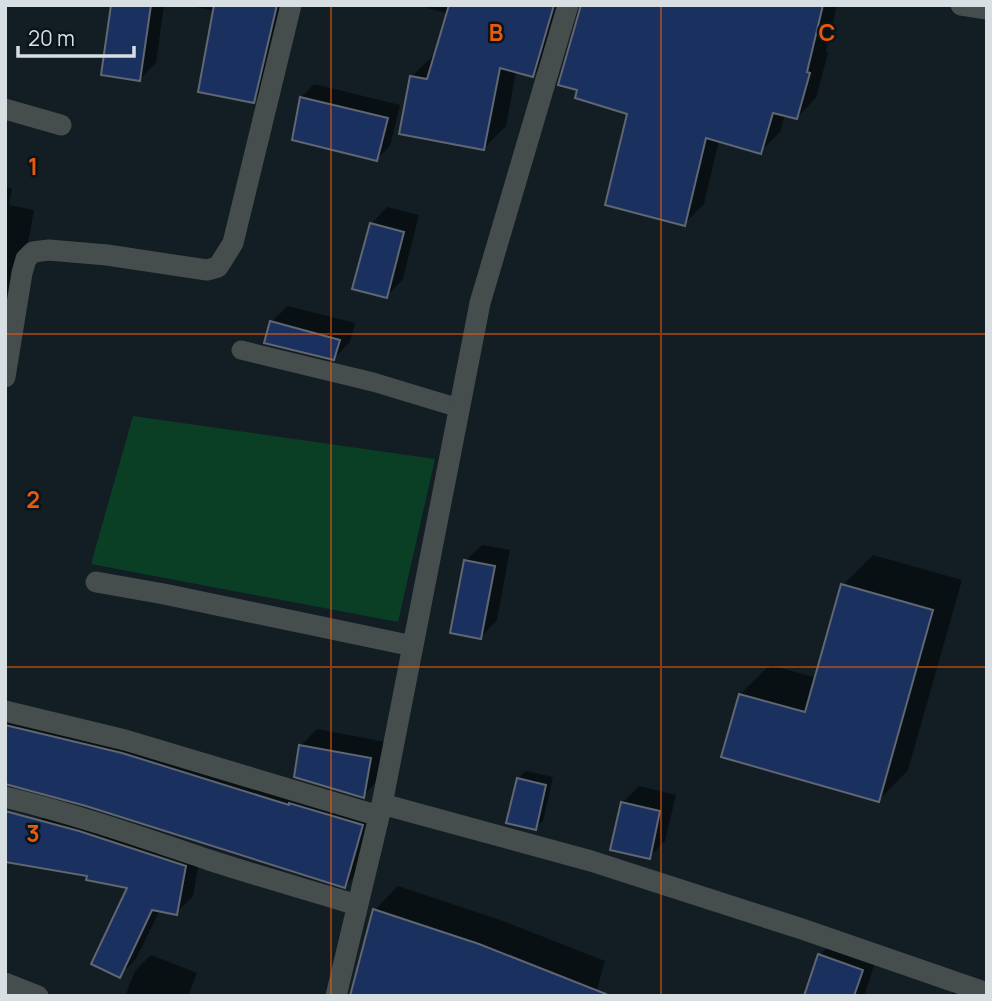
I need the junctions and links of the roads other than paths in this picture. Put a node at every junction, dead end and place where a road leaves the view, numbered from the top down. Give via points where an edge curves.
1 (291, 5) edge
2 (568, 5) edge
3 (961, 5) edge
4 (987, 9) edge
5 (5, 109) edge
6 (61, 125) dead end
7 (13, 271) edge
8 (241, 350) dead end
9 (5, 377) edge
10 (459, 408) junction
11 (96, 582) dead end
12 (413, 646) junction
13 (5, 711) edge
14 (5, 797) edge
15 (381, 810) junction
16 (357, 905) junction
17 (5, 983) edge
18 (987, 993) edge
19 (38, 996) edge
20 (336, 996) edge

1 - 7 street via 233,243 218,267 207,270 49,250 33,252
2 - 10 street via 480,303
3 - 4 street
5 - 6 street
7 - 9 street
8 - 10 lane
10 - 12 street
11 - 12 street
12 - 15 street
13 - 15 street
14 - 16 street
15 - 16 street
15 - 18 street via 592,861
16 - 20 street
17 - 19 street

